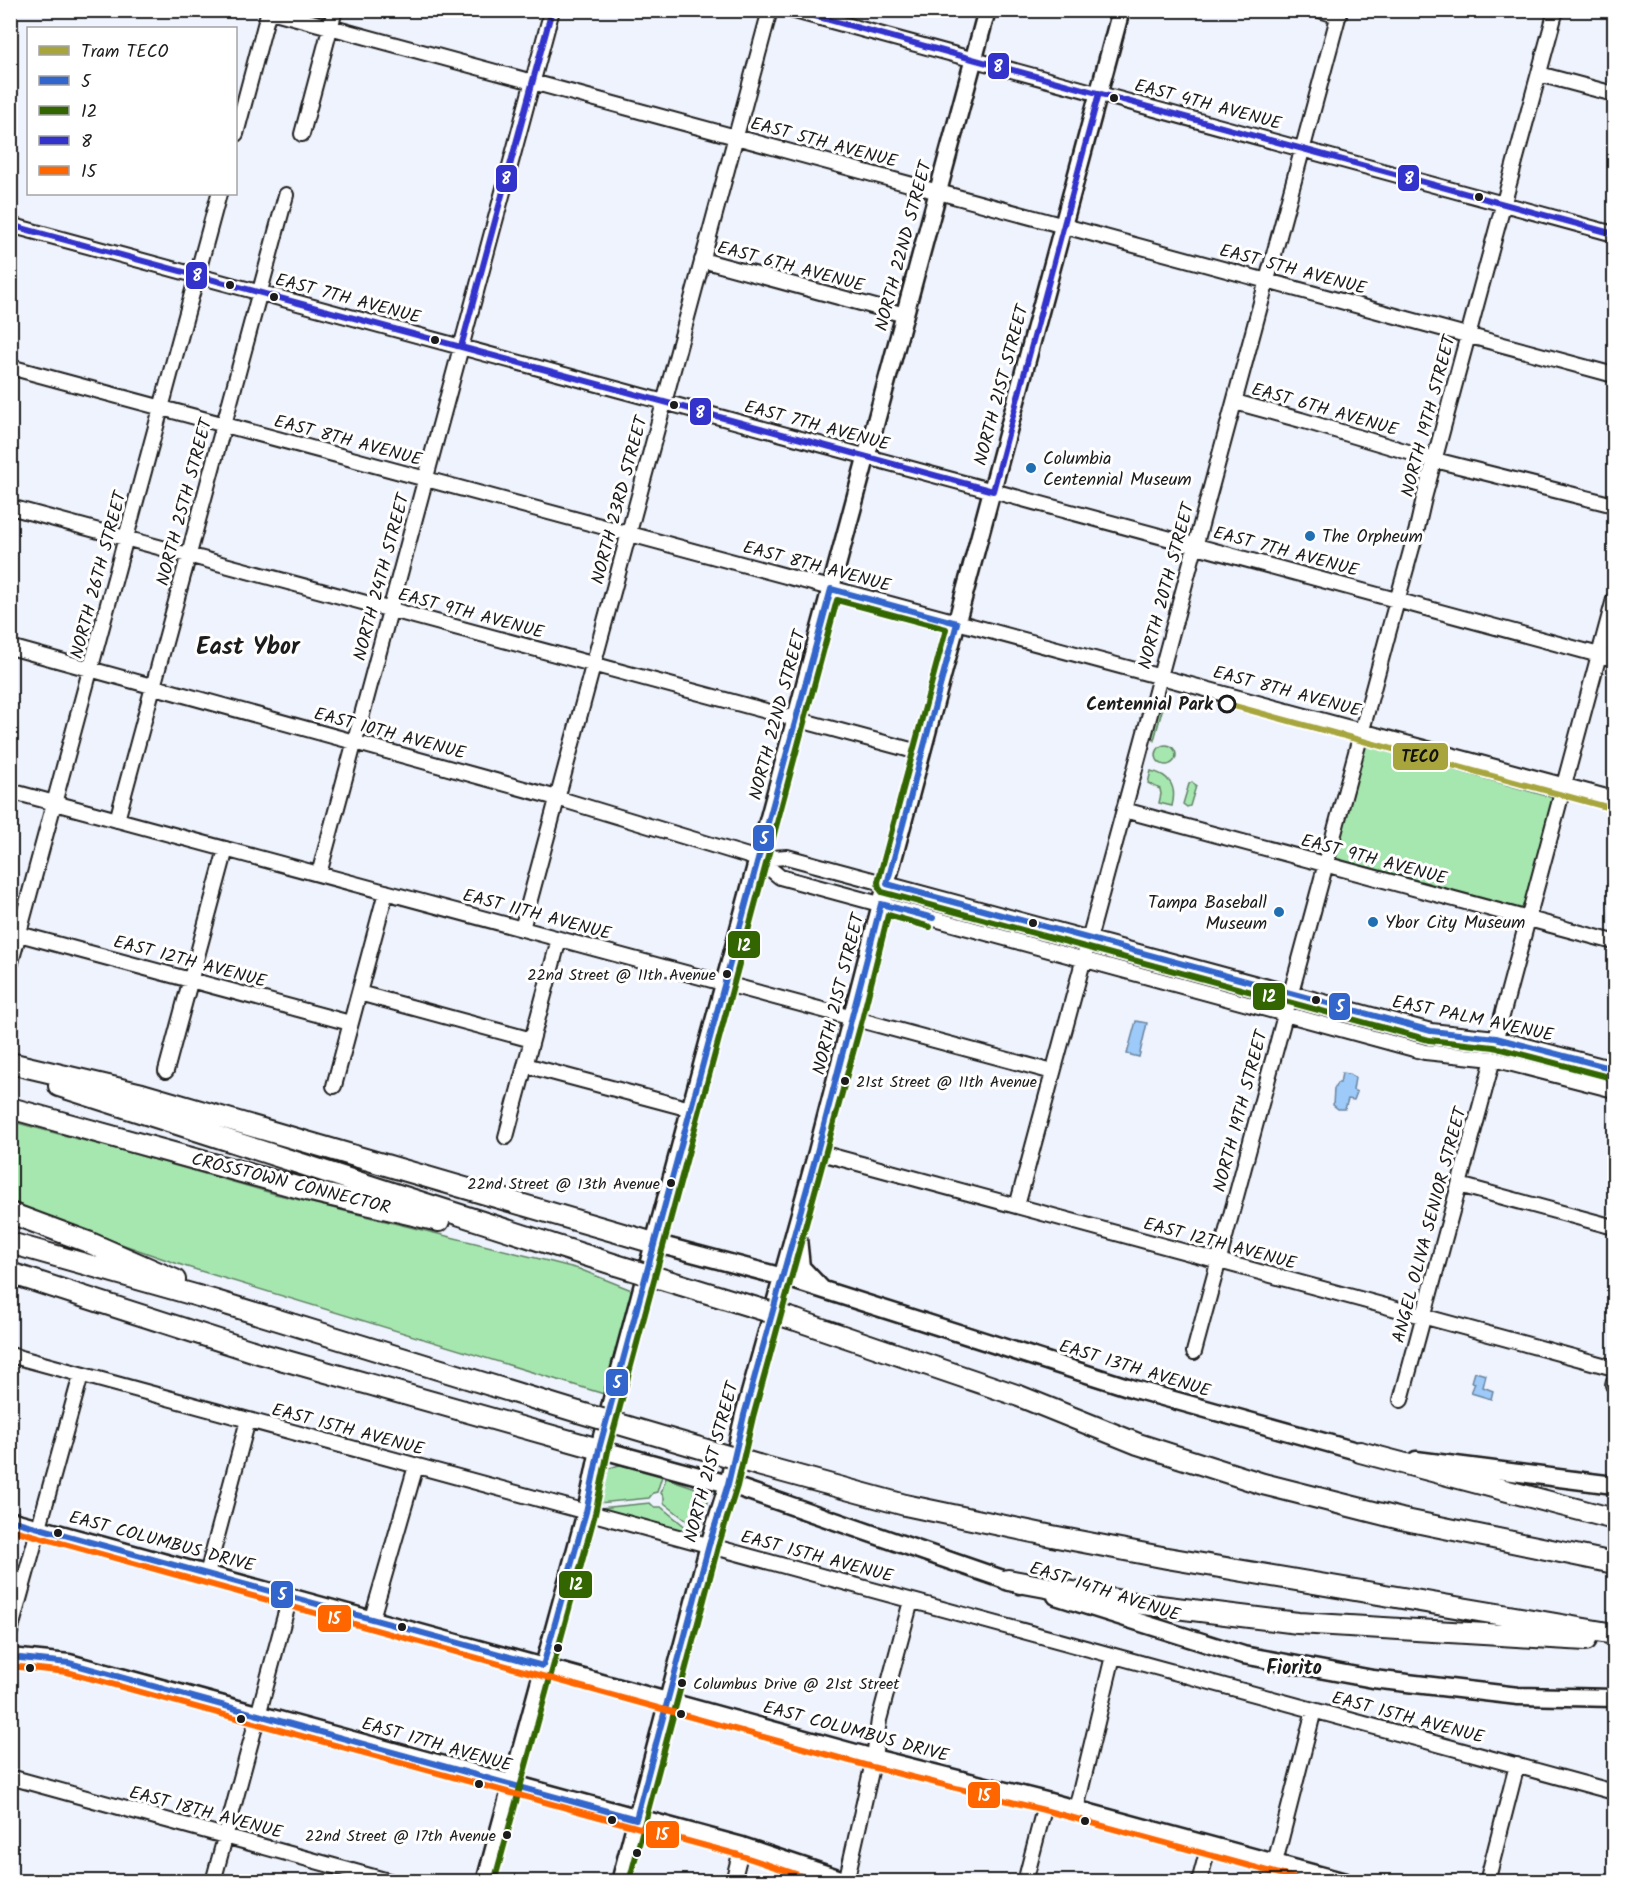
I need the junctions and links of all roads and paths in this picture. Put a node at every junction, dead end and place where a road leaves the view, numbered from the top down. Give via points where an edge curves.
1 (335, 10) edge
2 (552, 10) edge
3 (770, 10) edge
4 (791, 10) edge
5 (987, 10) edge
6 (1121, 10) edge
7 (1319, 10) edge
8 (1556, 10) edge
9 (268, 11) edge
10 (1340, 13) edge
11 (331, 28) junction
12 (973, 61) junction
13 (1539, 74) junction
14 (533, 82) junction
15 (1099, 93) junction
16 (1614, 94) edge
17 (237, 130) edge
18 (302, 134) dead end
19 (735, 137) junction
20 (1303, 149) junction
21 (938, 192) junction
22 (219, 195) edge
23 (286, 195) dead end
24 (1504, 203) junction
25 (10, 225) edge
26 (1064, 226) junction
27 (1614, 234) edge
28 (702, 260) junction
29 (197, 276) junction
30 (1267, 281) junction
31 (259, 292) junction
32 (905, 315) junction
33 (1468, 335) junction
34 (461, 347) junction
35 (10, 367) edge
36 (1614, 375) edge
37 (664, 402) junction
38 (1234, 402) junction
39 (161, 408) junction
40 (224, 425) junction
41 (867, 457) junction
42 (1435, 460) junction
43 (426, 479) junction
44 (993, 491) junction
45 (1614, 505) edge
46 (10, 507) edge
47 (628, 534) junction
48 (126, 538) junction
49 (1196, 545) junction
50 (188, 555) junction
51 (831, 589) junction
52 (1614, 599) edge
53 (1397, 600) junction
54 (390, 610) junction
55 (957, 623) junction
56 (10, 647) edge
57 (1599, 655) junction
58 (1614, 659) edge
59 (593, 664) junction
60 (91, 669) junction
61 (1160, 677) junction
62 (153, 686) junction
63 (796, 719) junction
64 (1362, 730) junction
65 (354, 742) junction
66 (922, 753) junction
67 (1564, 785) junction
68 (10, 791) edge
69 (557, 798) junction
70 (1614, 799) edge
71 (55, 803) junction
72 (1124, 810) junction
73 (117, 820) junction
74 (226, 849) junction
75 (758, 859) junction
76 (1325, 864) junction
77 (319, 874) junction
78 (887, 884) junction
79 (386, 892) junction
80 (881, 904) junction
81 (17, 916) edge
82 (1528, 919) junction
83 (522, 929) junction
84 (19, 934) junction
85 (559, 939) junction
86 (1089, 939) junction
87 (1614, 942) edge
88 (1084, 959) junction
89 (10, 966) edge
90 (191, 980) junction
91 (724, 984) junction
92 (359, 993) junction
93 (1291, 993) junction
94 (1285, 1014) junction
95 (853, 1018) junction
96 (351, 1023) junction
97 (1496, 1038) junction
98 (532, 1040) junction
99 (1493, 1059) junction
100 (525, 1065) junction
101 (13, 1067) edge
102 (1614, 1069) edge
103 (166, 1071) dead end
104 (1053, 1072) junction
105 (334, 1086) dead end
106 (1614, 1089) edge
107 (10, 1108) edge
108 (690, 1109) junction
109 (506, 1137) dead end
110 (817, 1152) junction
111 (1459, 1185) junction
112 (1017, 1206) junction
113 (10, 1214) edge
114 (798, 1223) junction
115 (1614, 1227) edge
116 (10, 1243) edge
117 (654, 1243) junction
118 (573, 1252) junction
119 (1218, 1261) junction
120 (10, 1273) edge
121 (783, 1277) junction
122 (825, 1291) junction
123 (216, 1301) junction
124 (1424, 1316) junction
125 (1194, 1352) dead end
126 (10, 1355) edge
127 (1614, 1368) edge
128 (81, 1375) junction
129 (1401, 1400) dead end
130 (248, 1420) junction
131 (599, 1449) junction
132 (1360, 1452) junction
133 (416, 1466) junction
134 (728, 1485) junction
135 (1614, 1485) edge
136 (586, 1512) junction
137 (1614, 1519) edge
138 (10, 1520) edge
139 (39, 1528) junction
140 (709, 1545) junction
141 (1614, 1563) edge
142 (207, 1574) junction
143 (1008, 1581) junction
144 (290, 1596) junction
145 (911, 1601) junction
146 (372, 1618) junction
147 (10, 1632) edge
148 (1614, 1634) edge
149 (1614, 1641) edge
150 (1113, 1656) junction
151 (10, 1657) edge
152 (543, 1666) junction
153 (1614, 1698) edge
154 (668, 1700) junction
155 (1314, 1710) junction
156 (258, 1714) junction
157 (874, 1758) junction
158 (1517, 1765) junction
159 (10, 1777) edge
160 (511, 1784) junction
161 (1614, 1792) edge
162 (1046, 1801) junction
163 (1076, 1809) junction
164 (636, 1819) junction
165 (226, 1836) junction
166 (1209, 1845) junction
167 (742, 1846) junction
168 (1275, 1863) junction
169 (213, 1881) edge
170 (392, 1881) edge
171 (485, 1881) edge
172 (620, 1881) edge
173 (732, 1881) edge
174 (848, 1881) edge
175 (1025, 1881) edge
176 (1199, 1881) edge
177 (1270, 1881) edge
178 (1345, 1881) edge
179 (1486, 1881) edge

1 - 11 street
2 - 14 street, NORTH 24TH STREET
3 - 19 street, NORTH 23RD STREET
4 - 12 street, EAST 4TH AVENUE
5 - 12 main road, NORTH 22ND STREET
6 - 15 main road, NORTH 21ST STREET
7 - 10 street
8 - 13 street, NORTH 19TH STREET
9 - 11 street, EAST 5TH AVENUE
9 - 17 street
10 - 20 street, NORTH 20TH STREET
11 - 14 street, EAST 5TH AVENUE
11 - 18 street
12 - 15 street, EAST 4TH AVENUE
12 - 21 main road, NORTH 22ND STREET
13 - 16 street
13 - 24 street, NORTH 19TH STREET
14 - 19 street, EAST 5TH AVENUE
14 - 34 street, NORTH 24TH STREET
15 - 20 street, EAST 4TH AVENUE
15 - 26 main road, NORTH 21ST STREET
19 - 21 street, EAST 5TH AVENUE
19 - 28 street, NORTH 23RD STREET
20 - 24 street, EAST 4TH AVENUE
20 - 30 street, NORTH 20TH STREET
21 - 26 street, EAST 5TH AVENUE
21 - 32 main road, NORTH 22ND STREET
22 - 29 street, NORTH 26TH STREET
23 - 31 street, NORTH 25TH STREET
24 - 27 street, EAST 4TH AVENUE
24 - 33 street, NORTH 19TH STREET
25 - 29 street, EAST 7TH AVENUE
26 - 30 street, EAST 5TH AVENUE
26 - 44 main road, NORTH 21ST STREET
28 - 32 street, EAST 6TH AVENUE
28 - 37 street, NORTH 23RD STREET
29 - 31 street, EAST 7TH AVENUE
29 - 39 street, NORTH 26TH STREET
30 - 33 street, EAST 5TH AVENUE
30 - 38 street, NORTH 20TH STREET
31 - 34 street, EAST 7TH AVENUE
31 - 40 street, NORTH 25TH STREET
32 - 41 main road, NORTH 22ND STREET
33 - 36 street, EAST 5TH AVENUE
33 - 42 street, NORTH 19TH STREET
34 - 37 street, EAST 7TH AVENUE
34 - 43 street, NORTH 24TH STREET
35 - 39 street, EAST 8TH AVENUE
37 - 41 street, EAST 7TH AVENUE
37 - 47 street, NORTH 23RD STREET
38 - 42 street, EAST 6TH AVENUE
38 - 49 street, NORTH 20TH STREET
39 - 40 street, EAST 8TH AVENUE
39 - 48 street, NORTH 26TH STREET
40 - 43 street, EAST 8TH AVENUE
40 - 50 street, NORTH 25TH STREET
41 - 44 street, EAST 7TH AVENUE
41 - 51 main road, NORTH 22ND STREET
42 - 45 street, EAST 6TH AVENUE
42 - 53 street, NORTH 19TH STREET
43 - 47 street, EAST 8TH AVENUE
43 - 54 street, NORTH 24TH STREET
44 - 49 street, EAST 7TH AVENUE
44 - 55 main road, NORTH 21ST STREET
46 - 48 street, EAST 9TH AVENUE
47 - 51 street, EAST 8TH AVENUE
47 - 59 street, NORTH 23RD STREET
48 - 50 street, EAST 9TH AVENUE
48 - 60 street, NORTH 26TH STREET
49 - 53 street, EAST 7TH AVENUE
49 - 61 street, NORTH 20TH STREET
50 - 54 street, EAST 9TH AVENUE
50 - 62 street, NORTH 25TH STREET
51 - 55 street, EAST 8TH AVENUE
51 - 63 main road, NORTH 22ND STREET
52 - 57 street
53 - 57 street, EAST 7TH AVENUE
53 - 64 street, NORTH 19TH STREET
54 - 59 street, EAST 9TH AVENUE
54 - 65 street, NORTH 24TH STREET
55 - 61 street, EAST 8TH AVENUE
55 - 66 main road, NORTH 21ST STREET
56 - 60 street, EAST 10TH AVENUE
57 - 58 street, EAST 7TH AVENUE
57 - 67 street
59 - 63 street, EAST 9TH AVENUE
59 - 69 street, NORTH 23RD STREET
60 - 62 street, EAST 10TH AVENUE
60 - 71 street, NORTH 26TH STREET
61 - 64 street, EAST 8TH AVENUE
61 - 72 street, NORTH 20TH STREET
62 - 65 street, EAST 10TH AVENUE
62 - 73 street, NORTH 25TH STREET
63 - 66 street, EAST 9TH AVENUE
63 - 75 main road, NORTH 22ND STREET
64 - 67 street, EAST 8TH AVENUE
64 - 76 street, NORTH 19TH STREET
65 - 69 street, EAST 10TH AVENUE
65 - 77 street, NORTH 24TH STREET
66 - 78 main road, NORTH 21ST STREET
67 - 70 street, EAST 8TH AVENUE
67 - 82 street
68 - 71 street, EAST 11TH AVENUE
69 - 75 street, EAST 10TH AVENUE
69 - 83 street, NORTH 23RD STREET
71 - 73 street, EAST 11TH AVENUE
71 - 81 street, NORTH 26TH STREET
72 - 76 street, EAST 9TH AVENUE
72 - 86 street, NORTH 20TH STREET
73 - 74 street, EAST 11TH AVENUE
74 - 77 street, EAST 11TH AVENUE
74 - 90 street
75 - 78 street, EAST PALM AVENUE via 787,857
75 - 80 street, EAST PALM AVENUE via 780,877
75 - 91 main road, NORTH 22ND STREET
76 - 82 street, EAST 9TH AVENUE
76 - 93 street, NORTH 19TH STREET
77 - 79 street, EAST 11TH AVENUE
78 - 80 main road, NORTH 21ST STREET
78 - 86 street, EAST PALM AVENUE
79 - 83 street, EAST 11TH AVENUE
79 - 92 street
80 - 88 street, EAST PALM AVENUE
80 - 95 main road, NORTH 21ST STREET
81 - 84 street, NORTH 26TH STREET
82 - 87 street, EAST 9TH AVENUE
82 - 97 street
83 - 85 street, EAST 11TH AVENUE
84 - 89 street, NORTH 26TH STREET
84 - 90 street, EAST 12TH AVENUE
85 - 91 street, EAST 11TH AVENUE
85 - 98 street
86 - 88 street, NORTH 20TH STREET
86 - 93 street, EAST PALM AVENUE
88 - 94 street, EAST PALM AVENUE
88 - 104 street, NORTH 20TH STREET
90 - 96 street, EAST 12TH AVENUE
90 - 103 street
91 - 95 street, EAST 11TH AVENUE
91 - 108 main road, NORTH 22ND STREET
92 - 96 street
92 - 98 street
93 - 94 street, NORTH 19TH STREET
93 - 97 street, EAST PALM AVENUE via 1431,1031
94 - 99 street, EAST PALM AVENUE via 1425,1052
94 - 119 street, NORTH 19TH STREET
95 - 104 street, EAST 11TH AVENUE
95 - 110 main road, NORTH 21ST STREET
96 - 105 street
97 - 102 street, EAST PALM AVENUE
98 - 100 street
99 - 106 street, EAST PALM AVENUE
99 - 111 street, ANGEL OLIVA SENIOR STREET
100 - 108 street
100 - 109 street
101 - 117 highway via 142,1094
101 - 118 highway
104 - 112 street, NORTH 20TH STREET
107 - 118 highway, CROSSTOWN CONNECTOR via 311,1191
108 - 117 main road, NORTH 22ND STREET
110 - 112 street, EAST 12TH AVENUE
110 - 114 main road, NORTH 21ST STREET
111 - 115 street
111 - 124 street, ANGEL OLIVA SENIOR STREET
112 - 119 street, EAST 12TH AVENUE
113 - 123 highway via 131,1260
114 - 121 main road, NORTH 21ST STREET
114 - 122 main road via 801,1267
116 - 123 highway
117 - 121 main road, EAST 13TH AVENUE
117 - 131 main road, NORTH 22ND STREET
118 - 141 highway, bridge via 796,1320 1019,1396 1138,1444 1263,1484 1401,1519
119 - 124 street, EAST 12TH AVENUE
119 - 125 street, NORTH 19TH STREET
120 - 131 highway via 262,1354
121 - 122 main road, EAST 13TH AVENUE
121 - 134 main road, NORTH 21ST STREET
122 - 132 main road, EAST 13TH AVENUE via 1134,1389
123 - 148 highway, bridge via 578,1412 905,1505 1167,1558
124 - 127 street, EAST 12TH AVENUE
124 - 129 street, ANGEL OLIVA SENIOR STREET
126 - 128 street, EAST 15TH AVENUE
128 - 130 street, EAST 15TH AVENUE
128 - 139 street
130 - 133 street, EAST 15TH AVENUE
130 - 142 street
131 - 134 main road, EAST 14TH AVENUE
131 - 136 main road, NORTH 22ND STREET
132 - 135 main road, EAST 13TH AVENUE
132 - 137 highway
133 - 136 street, EAST 15TH AVENUE
133 - 146 street
134 - 140 main road, NORTH 21ST STREET
134 - 143 main road, EAST 14TH AVENUE
136 - 140 street, EAST 15TH AVENUE
136 - 152 main road, NORTH 22ND STREET
138 - 139 main road, EAST COLUMBUS DRIVE
139 - 142 main road, EAST COLUMBUS DRIVE
139 - 147 street
140 - 145 street, EAST 15TH AVENUE
140 - 154 main road, NORTH 21ST STREET
142 - 144 main road, EAST COLUMBUS DRIVE
143 - 149 highway via 1127,1602 1298,1623
143 - 153 main road, EAST 14TH AVENUE via 1244,1655 1373,1679 1518,1696
144 - 146 main road, EAST COLUMBUS DRIVE
144 - 156 street
145 - 150 street, EAST 15TH AVENUE
145 - 157 street via 879,1720
146 - 152 main road, EAST COLUMBUS DRIVE
150 - 155 street, EAST 15TH AVENUE
150 - 163 street
151 - 156 main road, EAST 17TH AVENUE via 69,1663
152 - 154 main road, EAST COLUMBUS DRIVE
152 - 160 main road, NORTH 22ND STREET
154 - 157 main road, EAST COLUMBUS DRIVE
154 - 164 main road, NORTH 21ST STREET
155 - 158 street, EAST 15TH AVENUE
155 - 168 street
156 - 160 main road, EAST 17TH AVENUE
156 - 165 street
157 - 162 main road, EAST COLUMBUS DRIVE
157 - 174 street
158 - 161 street, EAST 15TH AVENUE
158 - 179 street
159 - 165 street, EAST 18TH AVENUE
160 - 164 main road, EAST 17TH AVENUE
160 - 171 main road, NORTH 22ND STREET
162 - 163 main road, EAST COLUMBUS DRIVE
162 - 175 street
163 - 166 main road, EAST COLUMBUS DRIVE
164 - 167 main road, EAST 17TH AVENUE
164 - 172 main road, NORTH 21ST STREET
165 - 169 street
165 - 170 street, EAST 18TH AVENUE
166 - 168 main road, EAST COLUMBUS DRIVE
166 - 176 street
167 - 173 street
167 - 174 main road, EAST 17TH AVENUE
168 - 177 street
168 - 178 main road, EAST COLUMBUS DRIVE

